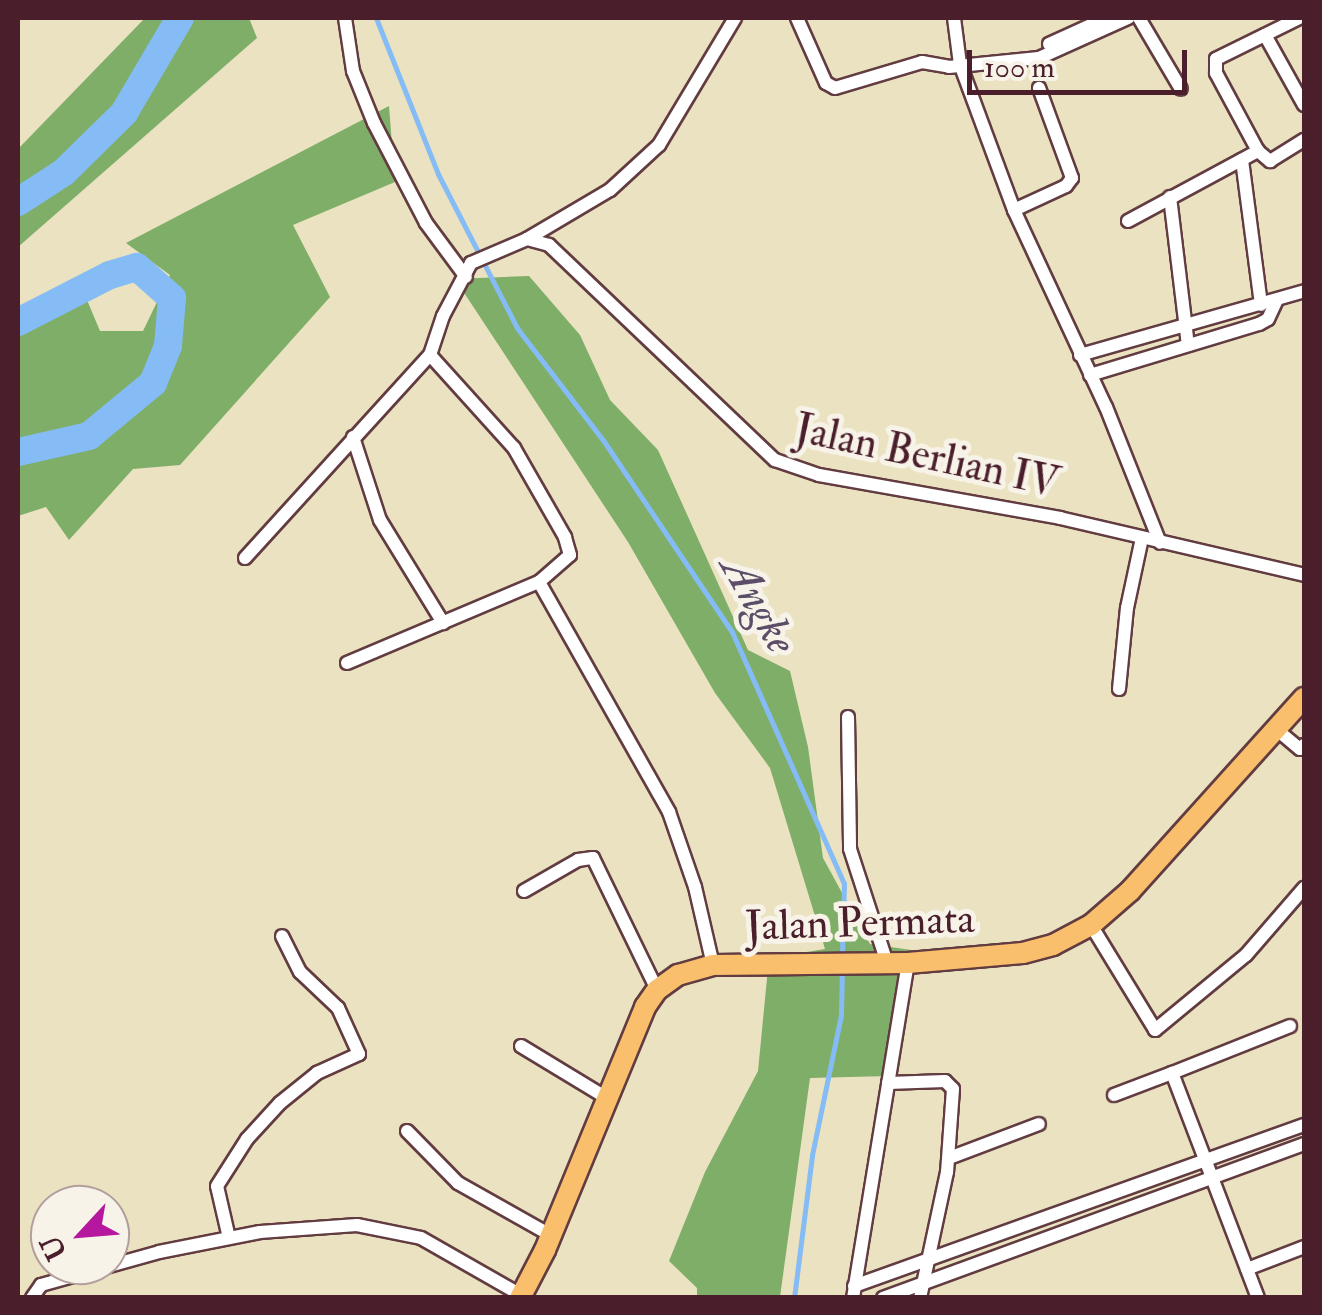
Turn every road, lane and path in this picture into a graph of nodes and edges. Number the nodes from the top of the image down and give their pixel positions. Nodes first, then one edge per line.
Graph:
1 (345, 18) edge
2 (735, 18) edge
3 (797, 18) edge
4 (954, 18) edge
5 (1106, 18) edge
6 (1128, 18) edge
7 (1139, 18) edge
8 (1300, 18) edge
9 (1265, 35) junction
10 (1042, 48) dead end
11 (960, 64) junction
12 (1039, 88) dead end
13 (1181, 89) dead end
14 (1304, 105) edge
15 (1304, 140) edge
16 (1258, 151) junction
17 (1242, 160) junction
18 (1170, 197) junction
19 (1014, 210) junction
20 (1128, 221) dead end
21 (528, 239) junction
22 (468, 270) junction
23 (1304, 290) edge
24 (1277, 300) junction
25 (1262, 305) junction
26 (1184, 324) junction
27 (1188, 345) junction
28 (430, 355) junction
29 (1080, 356) junction
30 (1090, 374) junction
31 (353, 437) junction
32 (1142, 538) junction
33 (1160, 542) junction
34 (245, 558) dead end
35 (1304, 575) edge
36 (539, 582) junction
37 (442, 623) junction
38 (347, 663) dead end
39 (1119, 689) dead end
40 (1304, 698) edge
41 (848, 717) dead end
42 (1276, 729) junction
43 (1304, 745) edge
44 (1304, 888) edge
45 (524, 891) dead end
46 (1091, 925) junction
47 (282, 936) dead end
48 (888, 963) junction
49 (713, 965) junction
50 (658, 990) junction
51 (1290, 1026) dead end
52 (521, 1046) dead end
53 (1172, 1072) junction
54 (888, 1082) junction
55 (1114, 1095) dead end
56 (607, 1098) junction
57 (1039, 1124) dead end
58 (1304, 1125) edge
59 (407, 1131) dead end
60 (1304, 1144) edge
61 (950, 1158) junction
62 (1206, 1160) junction
63 (1212, 1177) junction
64 (552, 1236) junction
65 (229, 1238) junction
66 (1304, 1246) edge
67 (929, 1261) junction
68 (1247, 1269) junction
69 (923, 1282) junction
70 (853, 1292) edge
71 (521, 1296) edge
72 (32, 1298) edge
73 (883, 1298) edge
74 (920, 1298) edge
75 (1258, 1298) edge

1 - 22 street
2 - 21 street
3 - 11 street
4 - 11 street
5 - 10 street
6 - 11 street
7 - 13 street
8 - 9 street
9 - 14 street
9 - 16 street
11 - 19 street
12 - 19 street
15 - 16 street
16 - 17 street
17 - 18 street
17 - 25 street
18 - 20 street
18 - 26 street
19 - 29 street
21 - 22 street
21 - 32 street, Jalan Berlian IV
22 - 28 street
23 - 24 street
24 - 25 street
24 - 27 street
25 - 26 street
26 - 27 street
26 - 29 street
27 - 30 street
28 - 31 street
28 - 36 street
29 - 30 street
30 - 33 street
31 - 34 street
31 - 37 street
32 - 33 street, Jalan Berlian IV
32 - 39 street
33 - 35 street, Jalan Berlian IV
36 - 37 street
36 - 49 street
37 - 38 street
40 - 42 main road, Jalan Permata
41 - 48 street
42 - 43 street
42 - 46 main road, Jalan Permata
44 - 46 street
45 - 50 street
46 - 48 main road, Jalan Permata
47 - 65 street
48 - 49 main road, Jalan Permata
48 - 54 street
49 - 50 main road, Jalan Permata
50 - 56 main road
51 - 53 street
52 - 56 street
53 - 55 street
53 - 62 street
54 - 61 street
54 - 70 street
56 - 64 main road
57 - 61 street
58 - 62 street
59 - 64 street
60 - 63 street
61 - 67 street
62 - 63 street
62 - 67 street
63 - 68 street
63 - 69 street
64 - 71 main road
65 - 71 street
65 - 72 street
66 - 68 street
67 - 69 street
67 - 70 street
68 - 75 street
69 - 73 street
69 - 74 street

